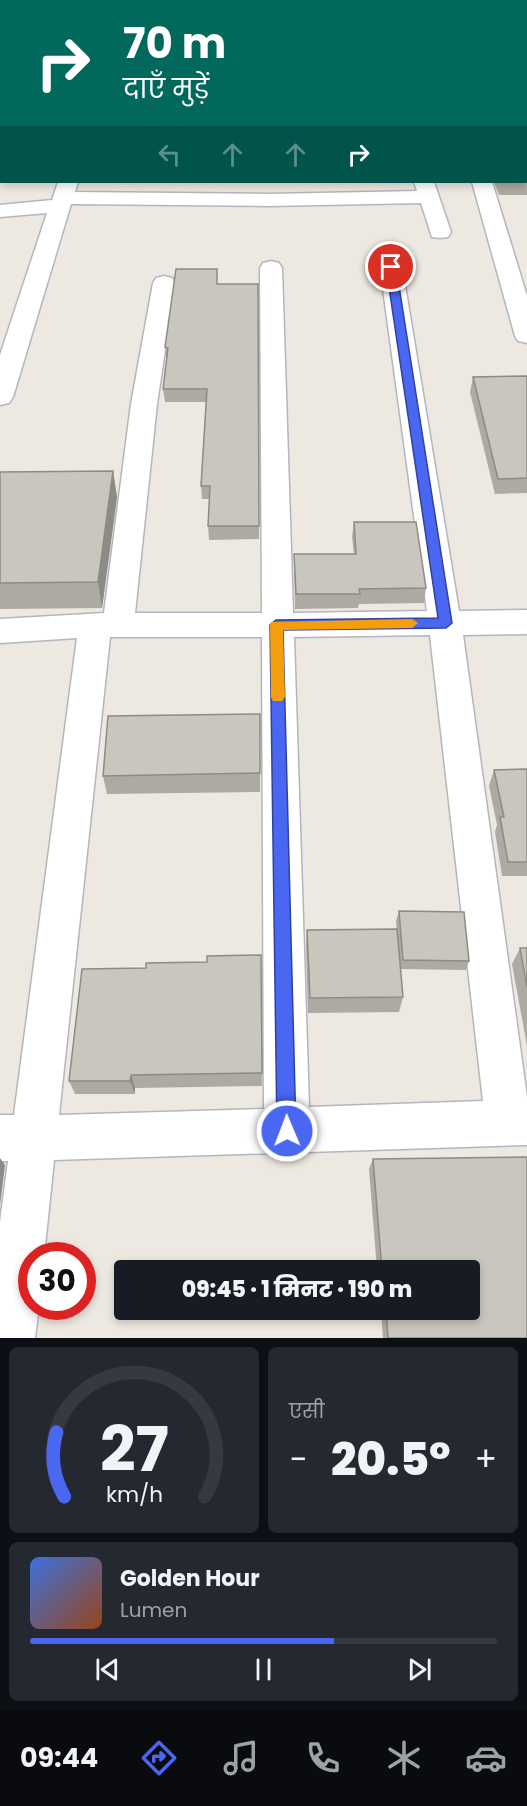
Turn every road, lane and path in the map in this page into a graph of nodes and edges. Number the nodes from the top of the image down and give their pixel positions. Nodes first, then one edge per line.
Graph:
1 (482, 183) edge
2 (427, 189) edge
3 (64, 195) edge
4 (0, 211) edge
5 (440, 232) dead end
6 (391, 267) dead end
7 (271, 268) dead end
8 (164, 283) dead end
9 (521, 294) edge
10 (527, 336) edge
11 (0, 397) edge
12 (527, 622) edge
13 (446, 623) junction
14 (106, 625) junction
15 (276, 625) junction
16 (0, 631) edge
17 (517, 1122) edge
18 (287, 1131) junction
19 (16, 1138) edge
20 (9, 1338) edge

1 - 9 street
2 - 3 street
2 - 5 street
3 - 4 street
3 - 11 street
6 - 13 street
7 - 15 street
8 - 14 street
9 - 10 street
12 - 13 street
13 - 15 street
13 - 17 street
14 - 15 street
14 - 16 street
14 - 19 street
15 - 18 street
17 - 18 street
18 - 19 street
19 - 20 street

